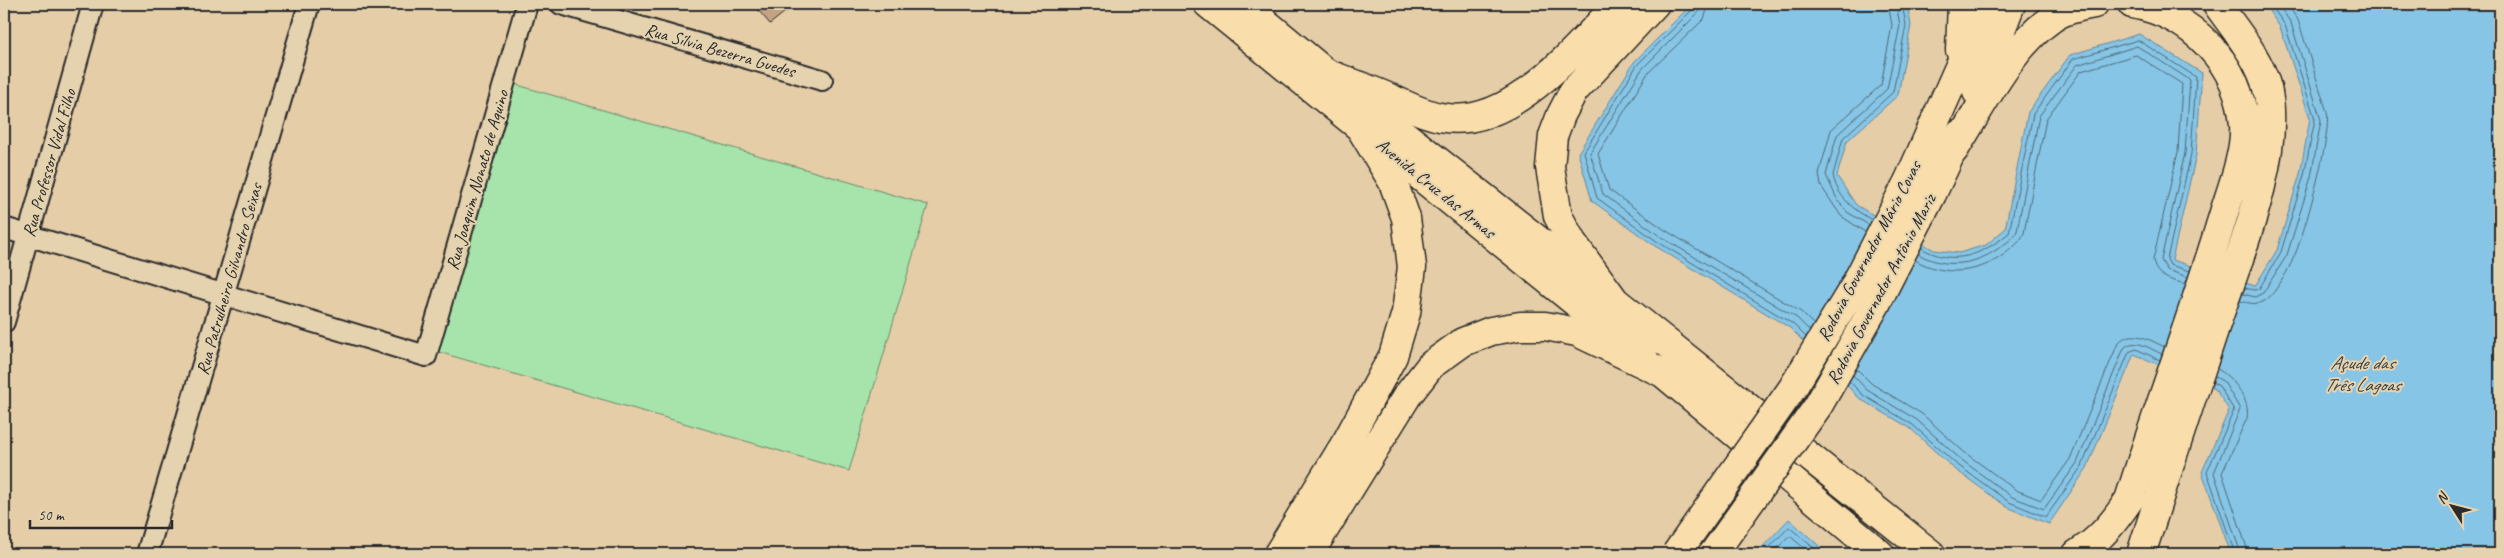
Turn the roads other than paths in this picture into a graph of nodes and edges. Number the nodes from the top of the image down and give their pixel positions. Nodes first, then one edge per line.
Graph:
1 (93, 4) edge
2 (309, 4) edge
3 (527, 4) edge
4 (561, 4) edge
5 (1208, 4) edge
6 (1243, 4) edge
7 (1618, 4) edge
8 (1655, 4) edge
9 (1962, 4) edge
10 (1987, 4) edge
11 (2011, 4) edge
12 (2094, 4) edge
13 (2132, 4) edge
14 (2217, 4) edge
15 (1958, 72) junction
16 (1326, 73) junction
17 (822, 80) dead end
18 (1358, 124) junction
19 (1954, 150) junction
20 (4, 228) edge
21 (28, 235) junction
22 (2221, 268) junction
23 (224, 296) junction
24 (1615, 301) junction
25 (4, 322) edge
26 (1663, 374) junction
27 (1924, 548) edge
28 (147, 554) edge
29 (1278, 554) edge
30 (1309, 554) edge
31 (1676, 554) edge
32 (1713, 554) edge
33 (1880, 554) edge
34 (1944, 554) edge
35 (2077, 554) edge
36 (2141, 554) edge

1 - 21 street, Rua Professor Vidal Filho
2 - 23 street, Rua Patrulheiro Gilvandro Seixas
3 - 23 street, Rua Joaquim Nonato de Aquino
4 - 17 street, Rua Sílvia Bezerra Guedes
5 - 18 main road, Avenida Cruz das Armas
6 - 16 main road, Avenida Cruz das Armas
7 - 16 main road
8 - 24 main road
9 - 15 main road
10 - 15 main road
11 - 19 main road, Rodovia Governador Antônio Mariz
12 - 19 main road
13 - 22 main road
14 - 22 main road
15 - 31 main road, Rodovia Governador Mário Covas, bridge
16 - 24 main road, Avenida Cruz das Armas
18 - 26 main road, Avenida Cruz das Armas
18 - 29 main road
19 - 32 main road, Rodovia Governador Antônio Mariz, bridge
20 - 21 street
21 - 23 street
21 - 25 street, Rua Professor Vidal Filho
22 - 35 main road
22 - 36 main road
23 - 28 street, Rua Patrulheiro Gilvandro Seixas
24 - 27 main road
26 - 30 main road
26 - 33 main road
27 - 34 main road

